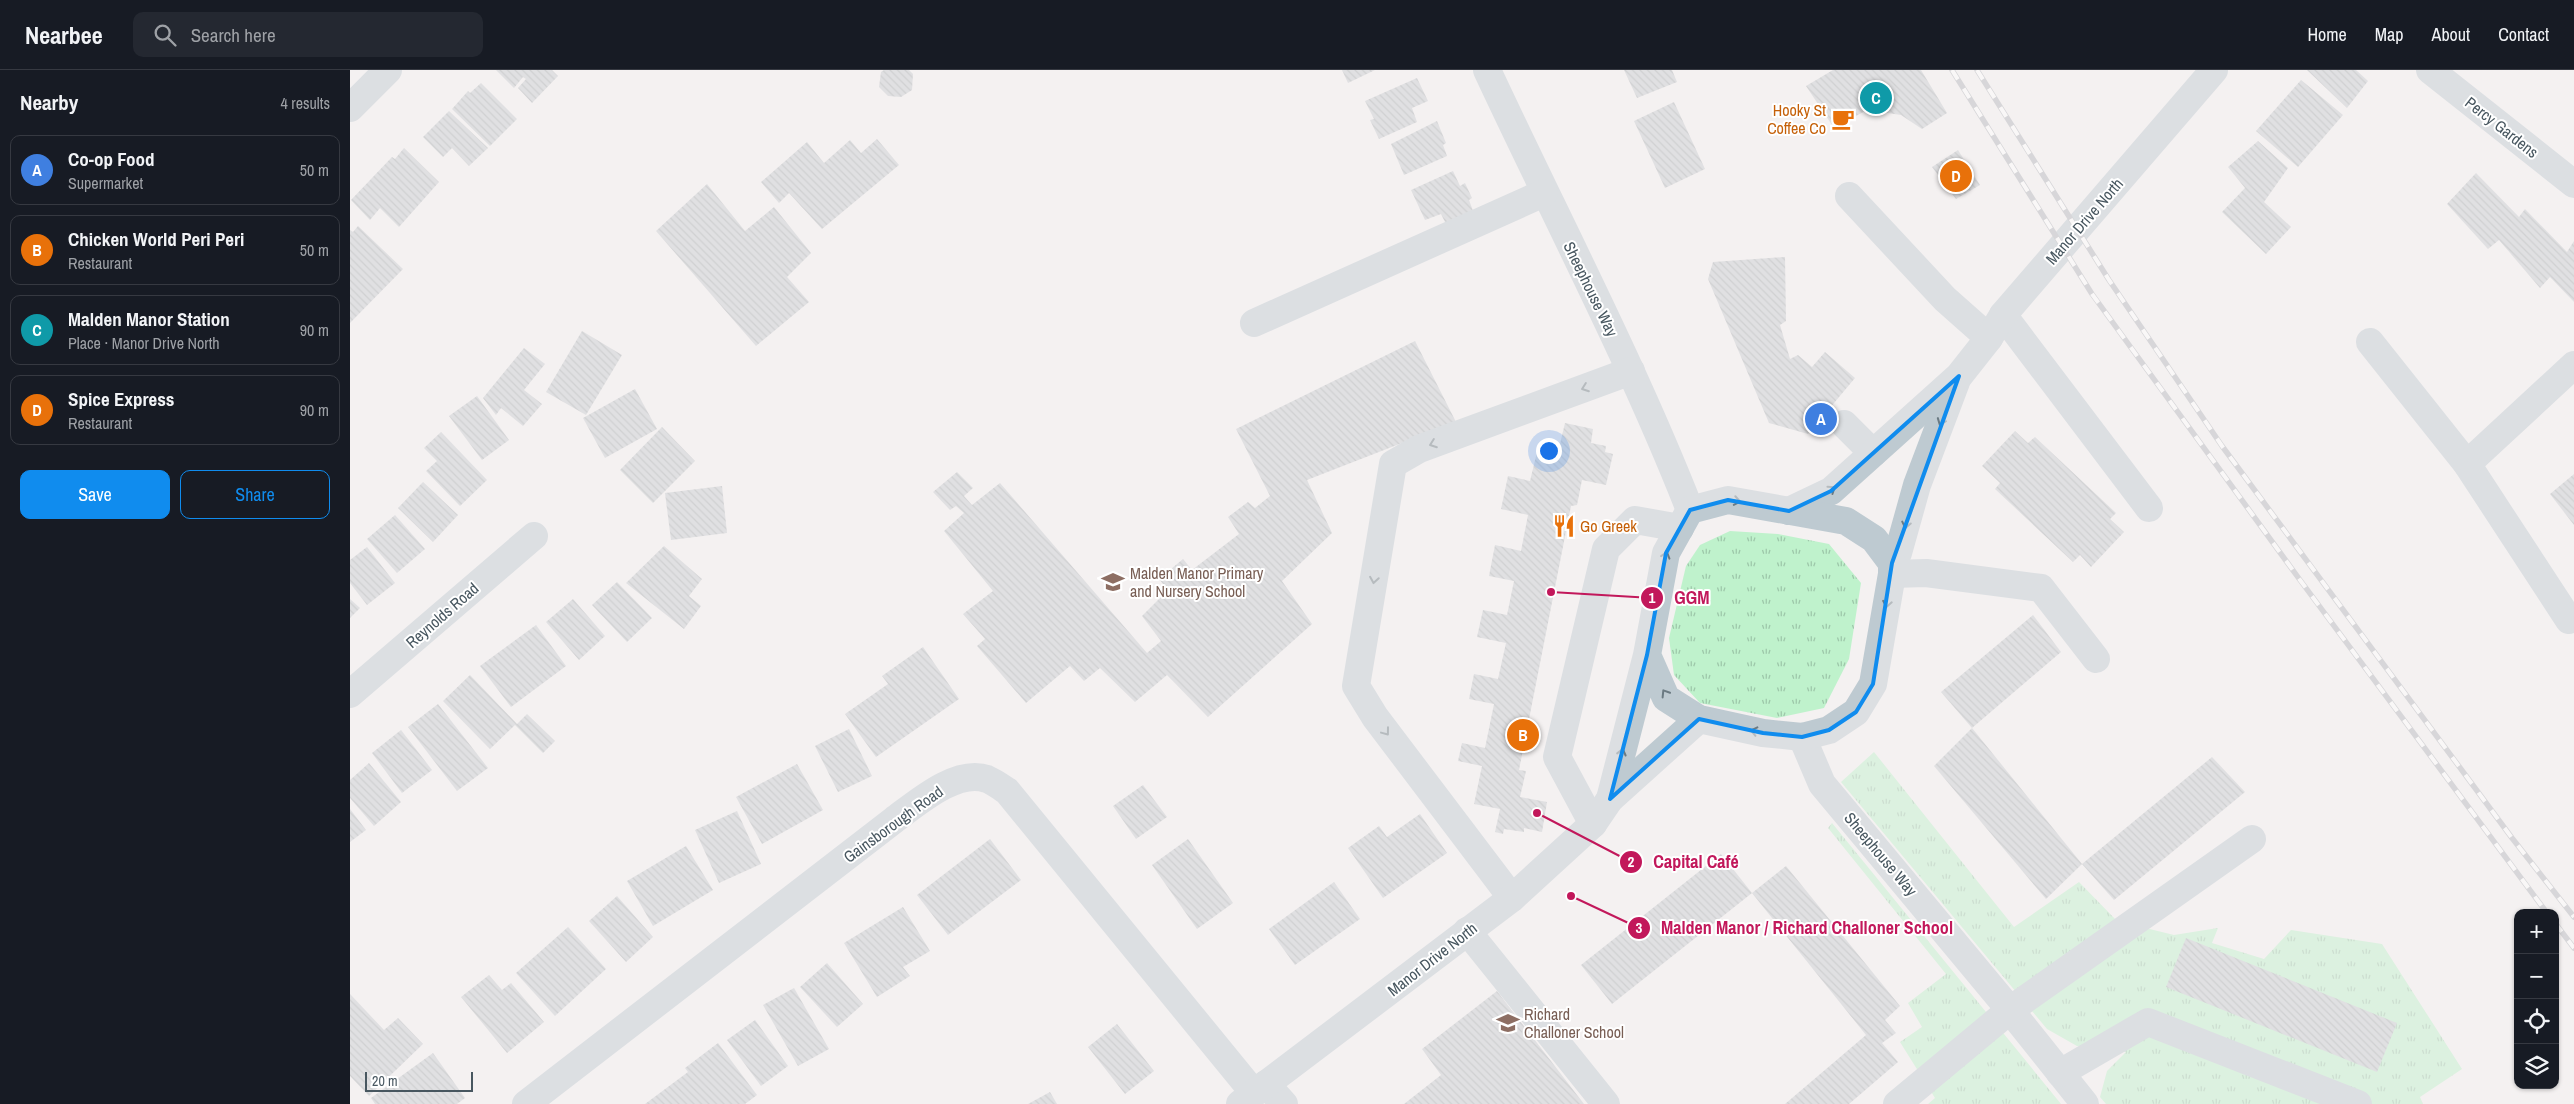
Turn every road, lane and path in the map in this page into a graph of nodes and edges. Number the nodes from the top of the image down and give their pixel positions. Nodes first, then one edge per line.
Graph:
1 (388, 70) edge
2 (1487, 70) edge
3 (2214, 70) edge
4 (2430, 70) edge
5 (350, 108) edge
6 (2574, 184) edge
7 (1544, 193) junction
8 (1849, 196) dead end
9 (2003, 315) junction
10 (1254, 323) dead end
11 (1989, 338) junction
12 (2370, 342) dead end
13 (2574, 365) edge
14 (1631, 371) junction
15 (1959, 376) junction
16 (1844, 424) dead end
17 (1873, 454) junction
18 (2467, 464) junction
19 (2149, 508) dead end
20 (1789, 511) junction
21 (1685, 519) junction
22 (534, 536) dead end
23 (1892, 568) junction
24 (2569, 620) dead end
25 (1646, 655) junction
26 (2096, 659) dead end
27 (350, 694) edge
28 (1699, 719) junction
29 (1802, 737) junction
30 (1610, 800) junction
31 (1593, 824) junction
32 (2252, 839) dead end
33 (1512, 898) junction
34 (1467, 932) junction
35 (2010, 1010) junction
36 (2060, 1073) junction
37 (1253, 1094) edge
38 (526, 1104) edge
39 (1284, 1104) edge
40 (1606, 1104) edge
41 (1897, 1104) edge
42 (2085, 1104) edge
43 (2358, 1104) edge

1 - 5 street
2 - 7 street, Sheephouse Way
3 - 9 street, Manor Drive North
4 - 6 street, Percy Gardens
7 - 10 street
7 - 14 street, Sheephouse Way
8 - 11 street
9 - 11 street, Manor Drive North
9 - 19 street
11 - 15 street, Manor Drive North
12 - 18 street
13 - 18 street
14 - 21 street, Sheephouse Way
14 -> 33 street
15 - 17 street, Manor Drive North
15 -> 23 street, Manor Drive North
16 - 17 street
20 -> 17 street, Manor Drive North
18 - 24 street
21 -> 20 street
20 - 23 street
25 -> 21 street, Manor Drive North
21 - 31 street
22 - 27 street, Reynolds Road
23 - 26 street
23 -> 29 street, Manor Drive North
28 -> 25 street, Manor Drive North
30 -> 25 street, Manor Drive North
29 -> 28 street, Manor Drive North
28 - 30 street, Manor Drive North
29 - 35 street, Sheephouse Way
30 - 31 street, Manor Drive North
31 - 33 street, Manor Drive North
32 - 35 street
33 - 34 street, Manor Drive North
34 - 37 street, Manor Drive North
34 - 40 street
35 - 36 street, Sheephouse Way
35 - 41 street
36 - 42 street, Sheephouse Way
36 - 43 street
37 - 38 street, Gainsborough Road
37 - 39 street, Gainsborough Road

